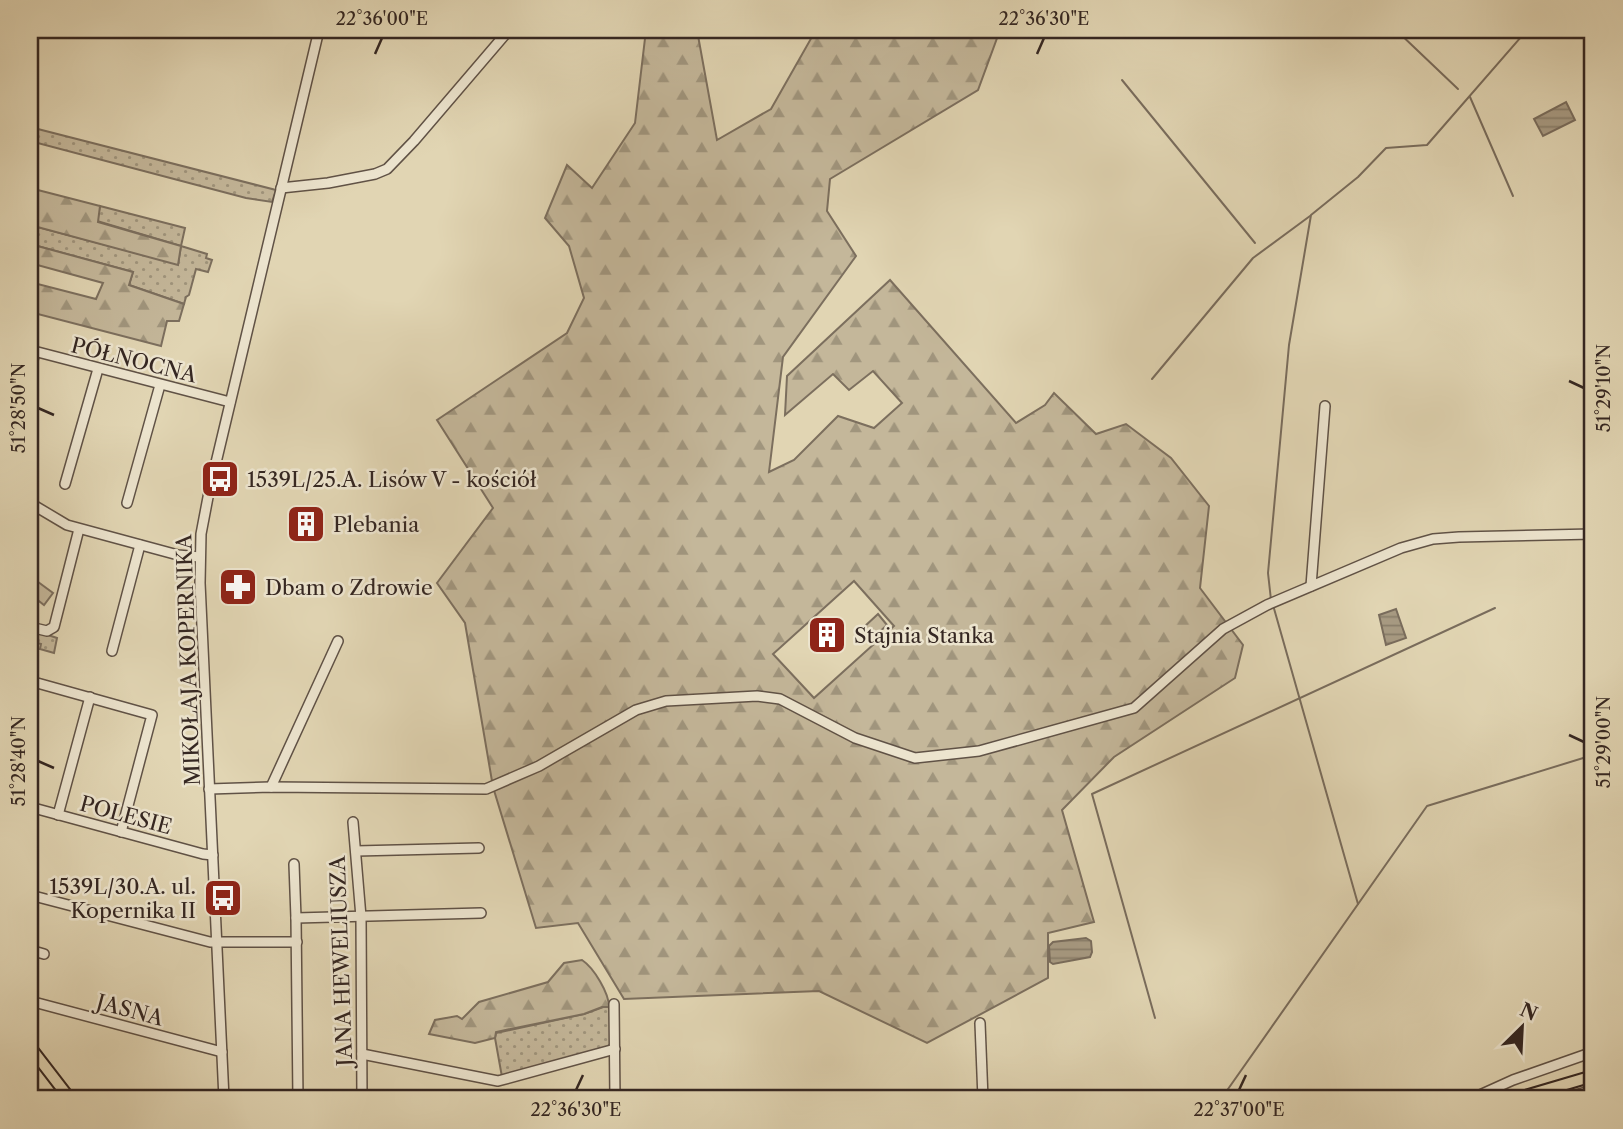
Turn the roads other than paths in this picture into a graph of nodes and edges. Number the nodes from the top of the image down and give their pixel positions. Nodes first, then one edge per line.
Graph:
1 (319, 30) edge
2 (509, 30) edge
3 (281, 187) junction
4 (33, 351) edge
5 (98, 369) junction
6 (30, 372) edge
7 (160, 385) junction
8 (230, 402) junction
9 (1325, 406) dead end
10 (65, 484) dead end
11 (30, 503) edge
12 (127, 503) dead end
13 (79, 529) junction
14 (1593, 534) edge
15 (140, 545) junction
16 (200, 557) junction
17 (1311, 586) junction
18 (30, 627) edge
19 (338, 641) dead end
20 (112, 651) dead end
21 (30, 681) edge
22 (90, 697) junction
23 (271, 787) junction
24 (209, 789) junction
25 (30, 807) edge
26 (58, 815) junction
27 (353, 822) dead end
28 (121, 832) junction
29 (479, 848) dead end
30 (356, 851) junction
31 (213, 855) junction
32 (294, 864) dead end
33 (30, 895) edge
34 (481, 913) dead end
35 (361, 917) junction
36 (296, 918) junction
37 (217, 942) junction
38 (297, 942) junction
39 (30, 950) edge
40 (44, 954) dead end
41 (30, 1001) edge
42 (614, 1004) dead end
43 (981, 1023) dead end
44 (30, 1047) edge
45 (615, 1049) junction
46 (222, 1052) junction
47 (1593, 1052) edge
48 (362, 1054) junction
49 (1593, 1076) edge
50 (1593, 1090) edge
51 (70, 1099) edge
52 (224, 1099) edge
53 (298, 1099) edge
54 (362, 1099) edge
55 (615, 1099) edge
56 (983, 1099) edge
57 (1471, 1099) edge
58 (1515, 1099) edge
59 (1562, 1099) edge

1 - 3 street, MIKOŁAJA KOPERNIKA
2 - 3 street
3 - 8 street, MIKOŁAJA KOPERNIKA
4 - 5 street, PÓŁNOCNA
4 - 6 street
5 - 7 street, PÓŁNOCNA
5 - 10 street
7 - 8 street, PÓŁNOCNA
7 - 12 street
8 - 16 street, MIKOŁAJA KOPERNIKA
9 - 17 street
11 - 13 street
13 - 15 street
13 - 18 street
14 - 17 street
15 - 16 street
15 - 20 street
16 - 24 street, MIKOŁAJA KOPERNIKA
17 - 23 street
19 - 23 street
21 - 22 street
22 - 26 street
22 - 28 street
23 - 24 street
24 - 31 street, MIKOŁAJA KOPERNIKA
25 - 26 street, POLESIE
26 - 28 street, POLESIE
27 - 30 street, JANA HEWELIUSZA
28 - 31 street, POLESIE
29 - 30 street
30 - 35 street, JANA HEWELIUSZA
31 - 37 street, MIKOŁAJA KOPERNIKA
32 - 36 street
33 - 37 street
34 - 35 street
35 - 36 street
35 - 48 street, JANA HEWELIUSZA
36 - 38 street
37 - 38 street
37 - 46 street, MIKOŁAJA KOPERNIKA
38 - 53 street
39 - 40 street
41 - 46 street, JASNA
42 - 45 street
43 - 56 street
44 - 51 main road
45 - 48 street
45 - 55 street
46 - 52 street, MIKOŁAJA KOPERNIKA
47 - 57 street
48 - 54 street, JANA HEWELIUSZA
49 - 58 main road
50 - 59 street

